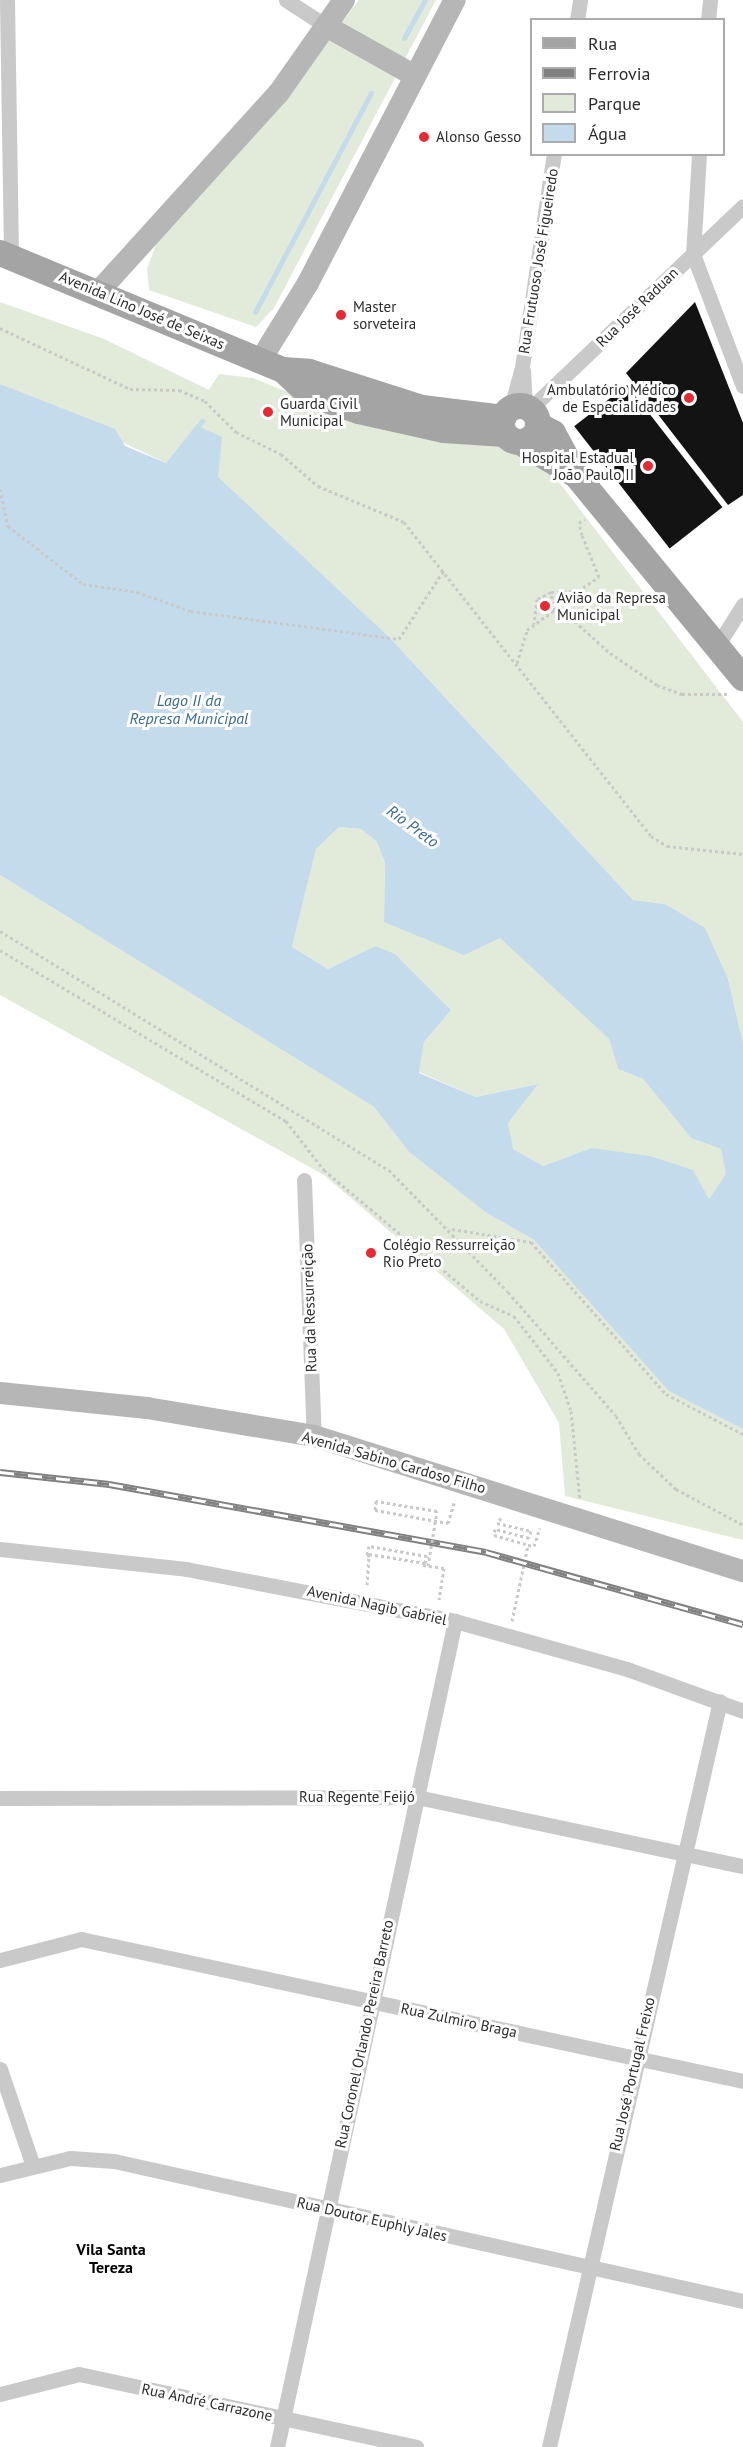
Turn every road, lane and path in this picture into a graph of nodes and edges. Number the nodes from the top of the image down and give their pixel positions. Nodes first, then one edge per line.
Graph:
1 (7, 0) edge
2 (286, 0) edge
3 (344, 0) edge
4 (455, 0) edge
5 (580, 0) edge
6 (710, 0) edge
7 (577, 18) edge
8 (708, 18) edge
9 (326, 26) junction
10 (415, 76) junction
11 (554, 156) edge
12 (699, 156) edge
13 (743, 206) edge
14 (693, 254) junction
15 (5, 255) edge
16 (100, 290) junction
17 (0, 328) edge
18 (272, 365) junction
19 (743, 386) edge
20 (519, 420) junction
21 (0, 489) edge
22 (601, 507) junction
23 (444, 570) junction
24 (551, 592) junction
25 (556, 605) junction
26 (743, 605) edge
27 (534, 624) junction
28 (717, 646) junction
29 (517, 663) junction
30 (737, 686) edge
31 (743, 854) edge
32 (0, 931) edge
33 (0, 950) edge
34 (304, 1180) dead end
35 (450, 1228) junction
36 (0, 1393) edge
37 (743, 1434) edge
38 (314, 1436) junction
39 (456, 1497) dead end
40 (580, 1504) dead end
41 (743, 1525) edge
42 (528, 1545) junction
43 (0, 1549) edge
44 (428, 1566) junction
45 (743, 1571) edge
46 (363, 1585) dead end
47 (441, 1601) dead end
48 (455, 1621) junction
49 (505, 1633) junction
50 (720, 1701) junction
51 (743, 1711) edge
52 (417, 1797) junction
53 (0, 1798) edge
54 (682, 1853) junction
55 (743, 1866) edge
56 (0, 1960) edge
57 (370, 2001) junction
58 (636, 2058) junction
59 (0, 2069) edge
60 (743, 2081) edge
61 (33, 2166) junction
62 (0, 2175) edge
63 (326, 2208) junction
64 (587, 2266) junction
65 (743, 2301) edge
66 (0, 2394) edge
67 (284, 2418) junction
68 (277, 2447) edge
69 (416, 2447) edge
70 (549, 2447) edge

1 - 15 street
2 - 9 street
3 - 9 main road
4 - 10 main road
5 - 7 street
6 - 8 street
9 - 10 main road
9 - 16 main road
10 - 18 main road
11 - 20 street, Rua Frutuoso José Figueiredo
12 - 14 street
13 - 14 street, Rua José Raduan
14 - 19 street
14 - 20 street, Rua José Raduan
15 - 16 main road, Avenida Lino José de Seixas
16 - 18 main road, Avenida Lino José de Seixas
17 - 23 path
18 - 20 main road, Avenida Lino José de Seixas
20 - 22 main road, Avenida Lino José de Seixas
21 - 23 path
22 - 24 path
22 - 28 main road, Avenida Lino José de Seixas
23 - 29 path
24 - 25 path
24 - 27 path
25 - 27 path
25 - 30 path
26 - 28 street
27 - 29 path
28 - 30 main road, Avenida Lino José de Seixas
29 - 31 path
32 - 35 path
33 - 40 path
34 - 38 street, Rua da Ressurreição
35 - 37 path
35 - 41 path
36 - 38 main road, Avenida Sabino Cardoso Filho
38 - 45 main road, Avenida Sabino Cardoso Filho
39 - 44 path, bridge
42 - 42 path
42 - 49 path
43 - 48 street, Avenida Nagib Gabriel
44 - 46 path, bridge
44 - 47 path
48 - 49 street, Avenida Nagib Gabriel
48 - 52 street, Rua Coronel Orlando Pereira Barreto
49 - 50 street, Avenida Nagib Gabriel
50 - 51 street, Avenida Nagib Gabriel
50 - 54 street, Rua José Portugal Freixo
52 - 53 street, Rua Regente Feijó
52 - 54 street, Rua Regente Feijó
52 - 57 street, Rua Coronel Orlando Pereira Barreto
54 - 55 street, Rua Regente Feijó
54 - 58 street, Rua José Portugal Freixo
56 - 57 street, Rua Zulmiro Braga
57 - 58 street, Rua Zulmiro Braga
57 - 63 street, Rua Coronel Orlando Pereira Barreto
58 - 60 street, Rua Zulmiro Braga
58 - 64 street, Rua José Portugal Freixo
59 - 61 street
61 - 62 street, Rua Doutor Euphly Jales
61 - 63 street, Rua Doutor Euphly Jales
63 - 64 street, Rua Doutor Euphly Jales
63 - 67 street, Rua Coronel Orlando Pereira Barreto
64 - 65 street, Rua Doutor Euphly Jales
64 - 70 street, Rua José Portugal Freixo
66 - 67 street, Rua André Carrazone
67 - 68 street, Rua Coronel Orlando Pereira Barreto
67 - 69 street, Rua André Carrazone

